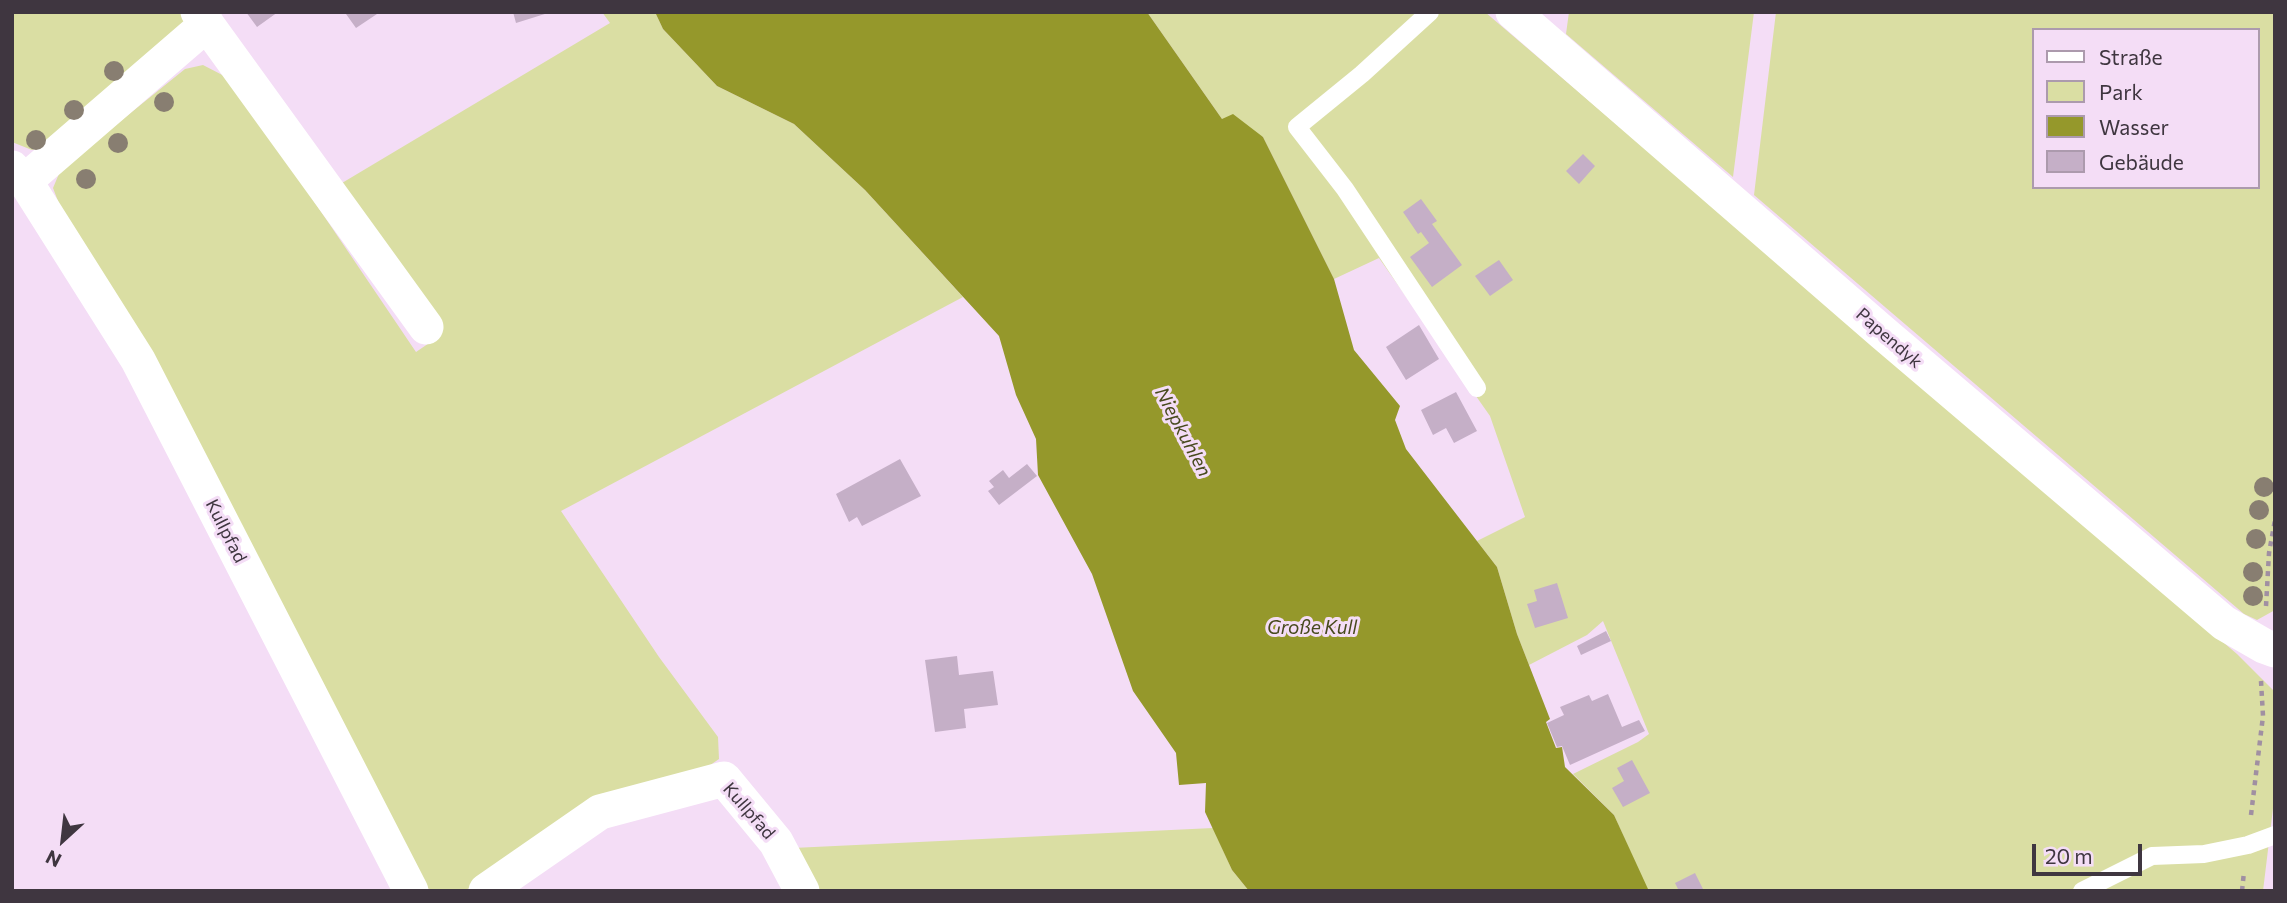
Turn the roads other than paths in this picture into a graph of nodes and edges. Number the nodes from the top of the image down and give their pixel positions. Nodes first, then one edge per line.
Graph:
1 (1430, 12) edge
2 (1513, 12) edge
3 (203, 18) edge
4 (19, 175) edge
5 (426, 327) dead end
6 (1477, 388) dead end
7 (2269, 648) edge
8 (2275, 835) edge
9 (411, 891) edge
10 (486, 891) edge
11 (802, 891) edge
12 (2082, 891) edge

1 - 6 lane
2 - 7 street, Papendyk
3 - 4 street, Kullpfad
3 - 5 street, Kullpfad
4 - 9 street, Kullpfad
8 - 12 lane
10 - 11 street, Kullpfad

